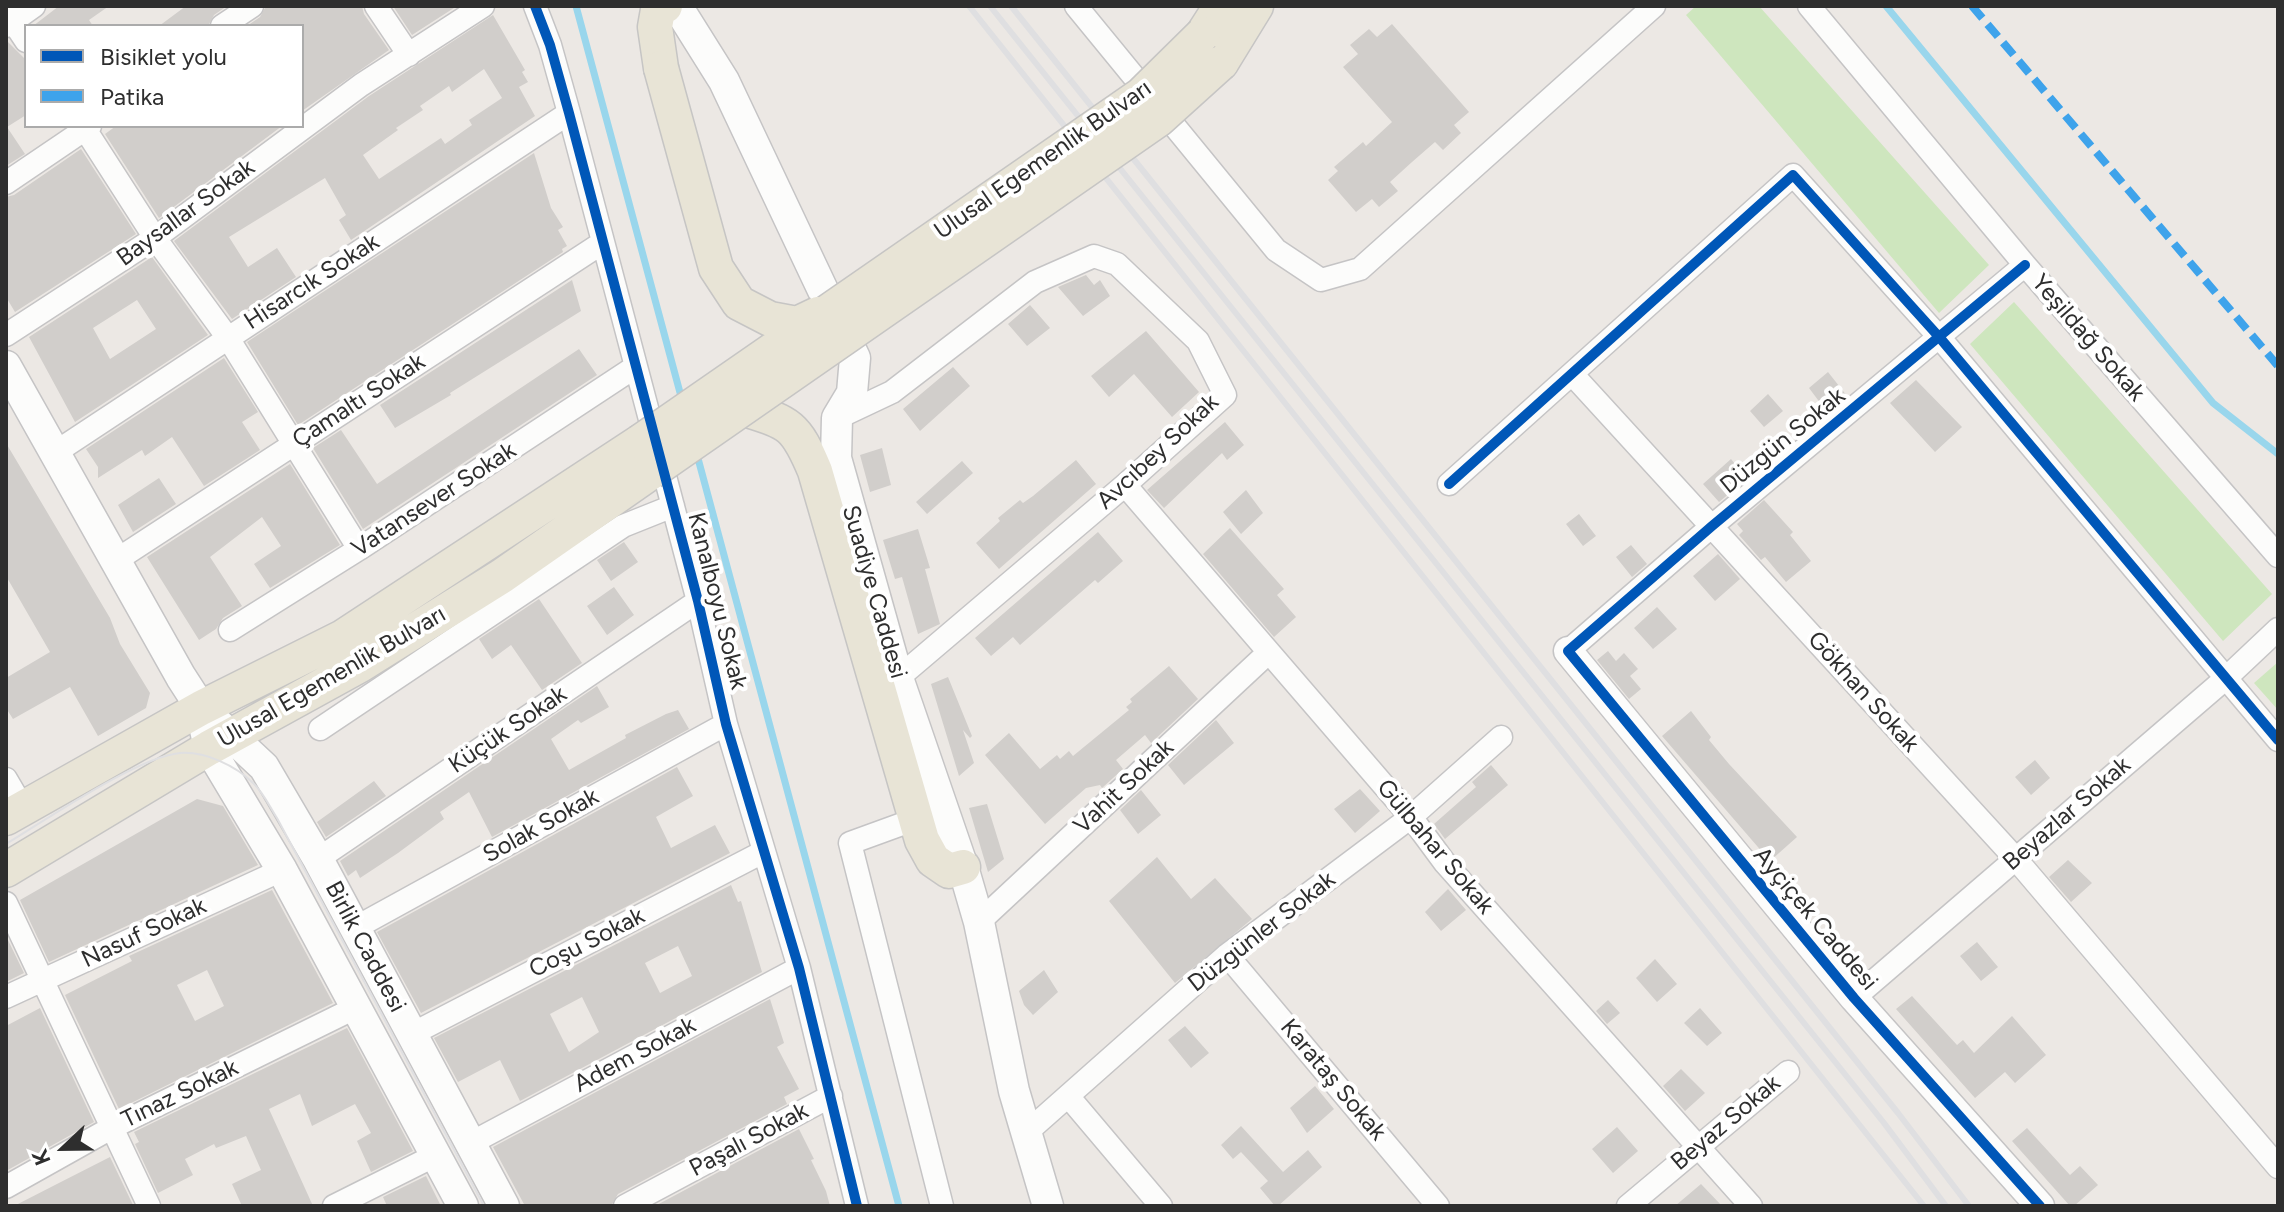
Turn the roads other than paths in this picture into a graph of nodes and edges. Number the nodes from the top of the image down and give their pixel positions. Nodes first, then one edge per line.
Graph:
1 (34, 6) edge
2 (252, 6) edge
3 (376, 6) edge
4 (483, 6) edge
5 (535, 6) edge
6 (665, 6) edge
7 (677, 6) edge
8 (1076, 6) edge
9 (1256, 6) edge
10 (1654, 6) edge
11 (1809, 6) edge
12 (8, 20) edge
13 (1212, 20) edge
14 (225, 24) edge
15 (24, 39) edge
16 (409, 55) junction
17 (569, 113) junction
18 (304, 127) edge
19 (85, 128) edge
20 (87, 128) edge
21 (303, 128) edge
22 (6, 183) edge
23 (155, 238) junction
24 (602, 243) junction
25 (2025, 265) junction
26 (836, 306) junction
27 (6, 335) edge
28 (228, 338) junction
29 (1940, 338) junction
30 (635, 367) junction
31 (1572, 374) junction
32 (10, 384) edge
33 (741, 408) junction
34 (837, 418) junction
35 (292, 444) junction
36 (56, 452) junction
37 (646, 457) junction
38 (1449, 484) dead end
39 (1125, 485) junction
40 (673, 506) junction
41 (1712, 526) junction
42 (359, 549) junction
43 (2278, 556) edge
44 (115, 561) junction
45 (698, 601) junction
46 (2278, 629) edge
47 (230, 630) dead end
48 (1568, 651) joint
49 (1269, 652) junction
50 (898, 678) junction
51 (2225, 679) junction
52 (300, 698) junction
53 (201, 708) junction
54 (726, 724) junction
55 (320, 729) dead end
56 (1501, 737) dead end
57 (2278, 740) edge
58 (220, 742) junction
59 (264, 767) junction
60 (12, 802) edge
61 (1411, 817) junction
62 (916, 819) junction
63 (763, 852) junction
64 (2015, 858) junction
65 (318, 859) junction
66 (963, 867) junction
67 (6, 870) edge
68 (282, 870) junction
69 (6, 903) edge
70 (979, 922) junction
71 (355, 928) junction
72 (1227, 955) junction
73 (799, 968) junction
74 (41, 981) junction
75 (6, 997) edge
76 (1854, 998) junction
77 (357, 1007) junction
78 (412, 1034) junction
79 (1788, 1072) dead end
80 (831, 1096) junction
81 (1068, 1096) junction
82 (113, 1127) junction
83 (1026, 1133) junction
84 (471, 1143) junction
85 (1698, 1147) junction
86 (436, 1155) junction
87 (2278, 1167) edge
88 (6, 1187) edge
89 (149, 1206) edge
90 (334, 1206) edge
91 (463, 1206) edge
92 (504, 1206) edge
93 (625, 1206) edge
94 (857, 1206) edge
95 (942, 1206) edge
96 (1048, 1206) edge
97 (1161, 1206) edge
98 (1438, 1206) edge
99 (1628, 1206) edge
100 (1751, 1206) edge
101 (2040, 1206) edge

1 - 12 street
2 - 14 street
3 - 16 street
4 - 16 street, Baysallar Sokak
5 - 17 street, Kanalboyu Sokak
6 - 26 main road, bridge
7 - 34 main road, Suadiye Caddesi
8 - 10 street
9 - 33 main road, bridge
11 - 25 street, Yeşildağ Sokak
12 - 15 street
13 - 26 main road, Ulusal Egemenlik Bulvarı, bridge
16 - 18 street, Baysallar Sokak
17 - 24 street, Kanalboyu Sokak
17 - 28 street, Hisarcık Sokak
19 - 22 street
20 - 23 street
21 - 23 street, Baysallar Sokak
23 - 27 street, Baysallar Sokak
23 - 28 street
24 - 30 street, Kanalboyu Sokak
24 - 35 street, Çamaltı Sokak
25 - 29 street, Düzgün Sokak
25 - 43 street, Yeşildağ Sokak
26 - 37 main road, bridge
28 - 35 street
28 - 36 street, Hisarcık Sokak
29 - 31 street
29 - 41 street, Düzgün Sokak
29 - 51 street
30 - 40 street, Kanalboyu Sokak
30 - 42 street, Vatansever Sokak
31 - 38 street
31 - 41 street, Gökhan Sokak
32 - 36 main road, Birlik Caddesi
33 - 37 main road, bridge
33 - 62 main road
34 - 39 street, Avcıbey Sokak
34 - 50 main road, Suadiye Caddesi
35 - 42 street
35 - 44 street, Çamaltı Sokak
36 - 44 main road, Birlik Caddesi
37 - 52 main road, Ulusal Egemenlik Bulvarı
37 - 53 main road, Ulusal Egemenlik Bulvarı
39 - 49 street, Gülbahar Sokak
39 - 50 street, Avcıbey Sokak
40 - 45 street, Kanalboyu Sokak
40 - 55 street
41 - 48 street, Düzgün Sokak
41 - 64 street, Gökhan Sokak
42 - 47 street, Vatansever Sokak
44 - 53 main road, Birlik Caddesi
45 - 54 street, Kanalboyu Sokak
45 - 65 street, Küçük Sokak
46 - 51 street, Beyazlar Sokak
48 - 76 street, Ayçiçek Caddesi
49 - 61 street, Gülbahar Sokak
49 - 70 street, Vahit Sokak
50 - 66 main road, Suadiye Caddesi
51 - 57 street
51 - 64 street, Beyazlar Sokak
52 - 58 main road, Ulusal Egemenlik Bulvarı
52 - 59 main road
53 - 58 main road, Birlik Caddesi
53 - 60 main road, Ulusal Egemenlik Bulvarı
54 - 63 street, Kanalboyu Sokak
54 - 71 street, Solak Sokak
56 - 61 street, Düzgünler Sokak
58 - 59 main road, Birlik Caddesi
58 - 67 main road, Ulusal Egemenlik Bulvarı
58 - 68 main road, Birlik Caddesi
59 - 65 main road, Birlik Caddesi
61 - 72 street, Düzgünler Sokak
61 - 85 street, Gülbahar Sokak
62 - 66 main road
62 - 95 street
63 - 73 street, Kanalboyu Sokak
63 - 78 street, Coşu Sokak
64 - 76 street, Beyazlar Sokak
64 - 87 street, Gökhan Sokak
65 - 71 main road, Birlik Caddesi
66 - 70 main road, Suadiye Caddesi
68 - 74 street, Nasuf Sokak
68 - 77 main road, Birlik Caddesi
69 - 74 street
70 - 83 main road, Suadiye Caddesi
71 - 78 main road, Birlik Caddesi
72 - 81 street, Düzgünler Sokak
72 - 98 street, Karataş Sokak
73 - 80 street, Kanalboyu Sokak
73 - 84 street, Adem Sokak
74 - 75 street, Nasuf Sokak
74 - 82 street
76 - 101 street, Ayçiçek Caddesi
77 - 82 street, Tınaz Sokak
77 - 86 main road, Birlik Caddesi
78 - 84 main road, Birlik Caddesi
79 - 85 street, Beyaz Sokak
80 - 93 street, Paşalı Sokak
80 - 94 street, Kanalboyu Sokak
81 - 83 street, Düzgünler Sokak
81 - 97 street
82 - 88 street, Tınaz Sokak
82 - 89 street
83 - 96 main road, Suadiye Caddesi
84 - 92 main road, Birlik Caddesi
85 - 99 street, Beyaz Sokak
85 - 100 street, Gülbahar Sokak
86 - 90 street
86 - 91 main road, Birlik Caddesi

